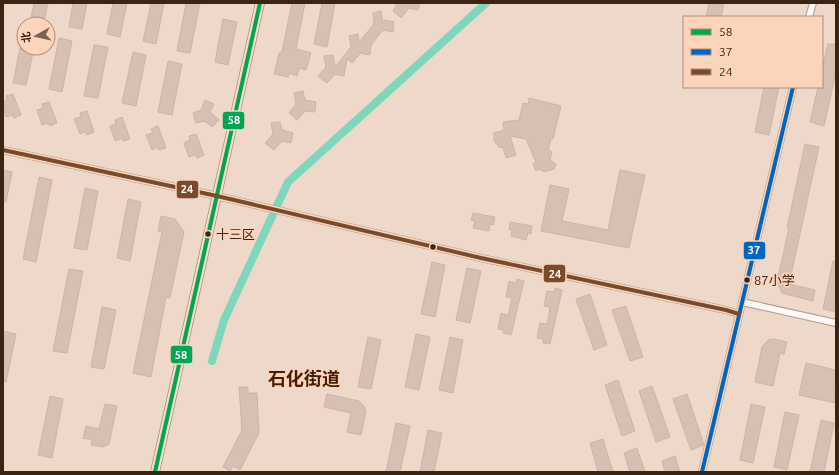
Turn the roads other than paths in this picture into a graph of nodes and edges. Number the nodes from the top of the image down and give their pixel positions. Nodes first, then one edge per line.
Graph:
1 (260, 3) edge
2 (813, 3) edge
3 (809, 16) edge
4 (793, 88) edge
5 (3, 150) edge
6 (217, 196) junction
7 (742, 302) junction
8 (739, 314) junction
9 (836, 323) edge
10 (156, 472) edge
11 (702, 472) edge

1 - 6 street
2 - 3 street
4 - 7 street
5 - 6 street
6 - 8 street
6 - 10 street
7 - 8 street
7 - 9 street
8 - 11 street

